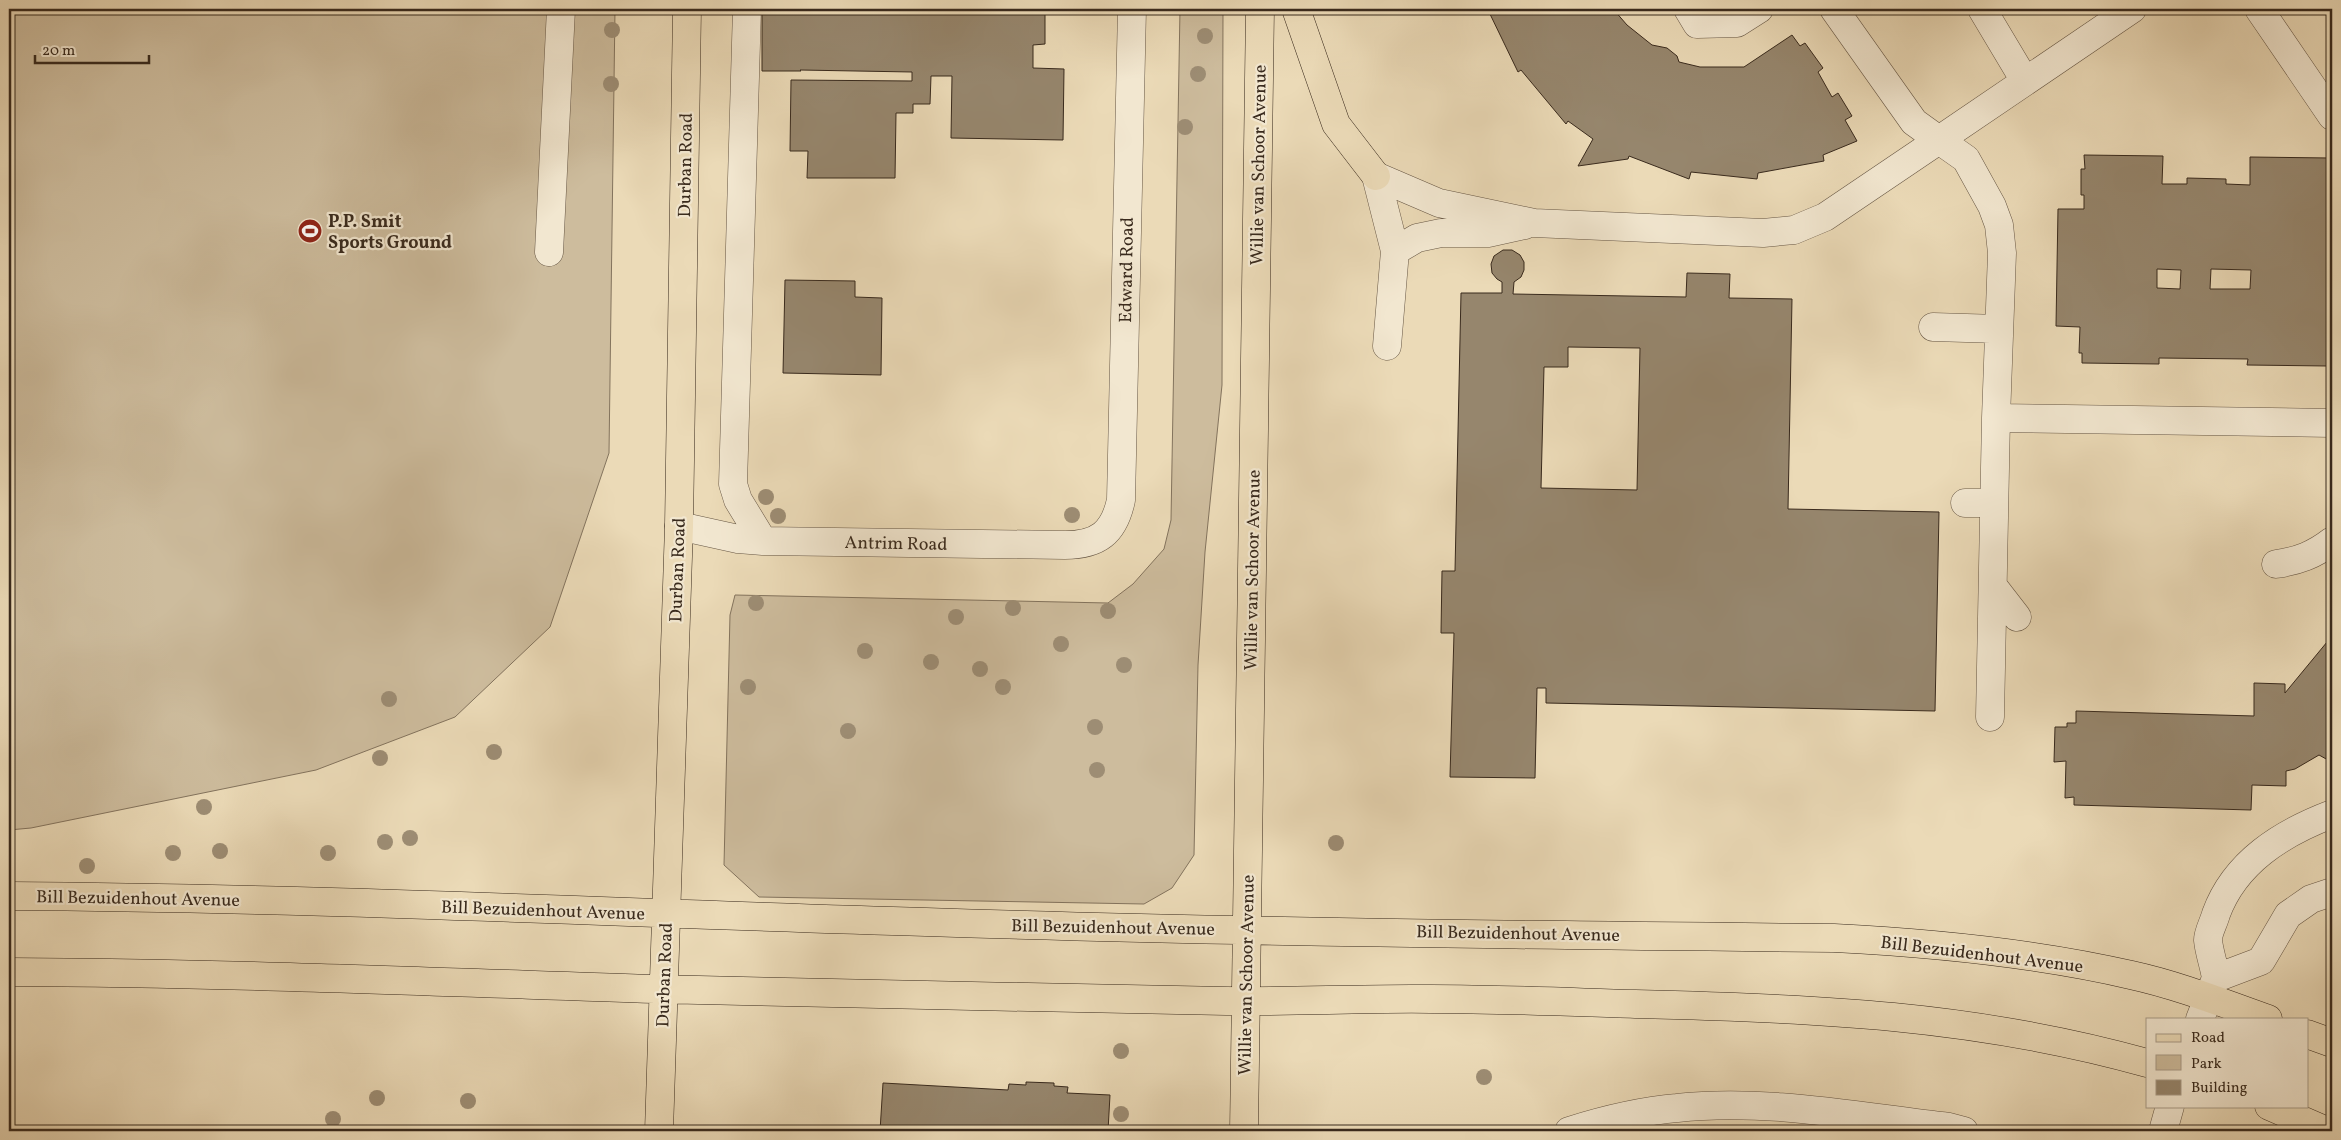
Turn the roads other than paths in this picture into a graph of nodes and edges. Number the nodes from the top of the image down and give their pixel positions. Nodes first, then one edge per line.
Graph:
1 (561, 9) edge
2 (687, 9) edge
3 (747, 9) edge
4 (1132, 9) edge
5 (1260, 9) edge
6 (1296, 9) edge
7 (1688, 9) edge
8 (1759, 9) edge
9 (1834, 9) edge
10 (1982, 9) edge
11 (2132, 9) edge
12 (2259, 9) edge
13 (2100, 18) edge
14 (2025, 81) junction
15 (2332, 116) edge
16 (1939, 140) junction
17 (1376, 176) junction
18 (1534, 223) junction
19 (1395, 251) junction
20 (549, 252) dead end
21 (1933, 327) dead end
22 (2000, 328) junction
23 (1387, 346) dead end
24 (1996, 418) junction
25 (2332, 423) edge
26 (1965, 503) dead end
27 (1994, 503) junction
28 (679, 526) junction
29 (1109, 529) joint
30 (763, 541) junction
31 (2332, 542) edge
32 (2276, 564) dead end
33 (1993, 586) junction
34 (2016, 617) dead end
35 (1990, 717) dead end
36 (2332, 814) edge
37 (2332, 892) edge
38 (9, 896) edge
39 (667, 914) junction
40 (1247, 930) junction
41 (9, 972) edge
42 (664, 989) junction
43 (2208, 998) edge
44 (1245, 1001) junction
45 (2265, 1018) edge
46 (2308, 1034) edge
47 (2332, 1044) edge
48 (2146, 1063) edge
49 (2169, 1108) edge
50 (2274, 1108) edge
51 (659, 1131) edge
52 (1244, 1131) edge
53 (1569, 1131) edge
54 (1964, 1131) edge
55 (2163, 1131) edge
56 (2327, 1131) edge

1 - 20 street
2 - 28 main road, Durban Road
3 - 30 street
4 - 29 street, Edward Road
5 - 40 main road, Willie van Schoor Avenue
6 - 17 main road
7 - 8 street
9 - 16 street
10 - 14 street
11 - 13 street
12 - 15 street
13 - 14 street
14 - 16 street
16 - 18 street
16 - 22 street
17 - 18 street
17 - 19 street
18 - 19 street
19 - 23 street
21 - 22 street
22 - 24 street
24 - 25 street
24 - 27 street
26 - 27 street
27 - 33 street
28 - 30 street, Antrim Road
28 - 39 main road, Durban Road
29 - 30 street, Antrim Road
31 - 32 street
33 - 34 street
33 - 35 street
36 - 43 street
37 - 43 street
38 - 39 main road, Bill Bezuidenhout Avenue
39 - 40 main road, Bill Bezuidenhout Avenue
39 - 42 main road, Durban Road
40 - 43 main road, Bill Bezuidenhout Avenue
40 - 44 main road, Willie van Schoor Avenue
41 - 42 main road
42 - 44 main road
42 - 51 main road, Durban Road
43 - 45 main road, Bill Bezuidenhout Avenue
44 - 48 main road
44 - 52 main road, Willie van Schoor Avenue
46 - 47 main road
49 - 55 street
50 - 56 main road
53 - 54 street

